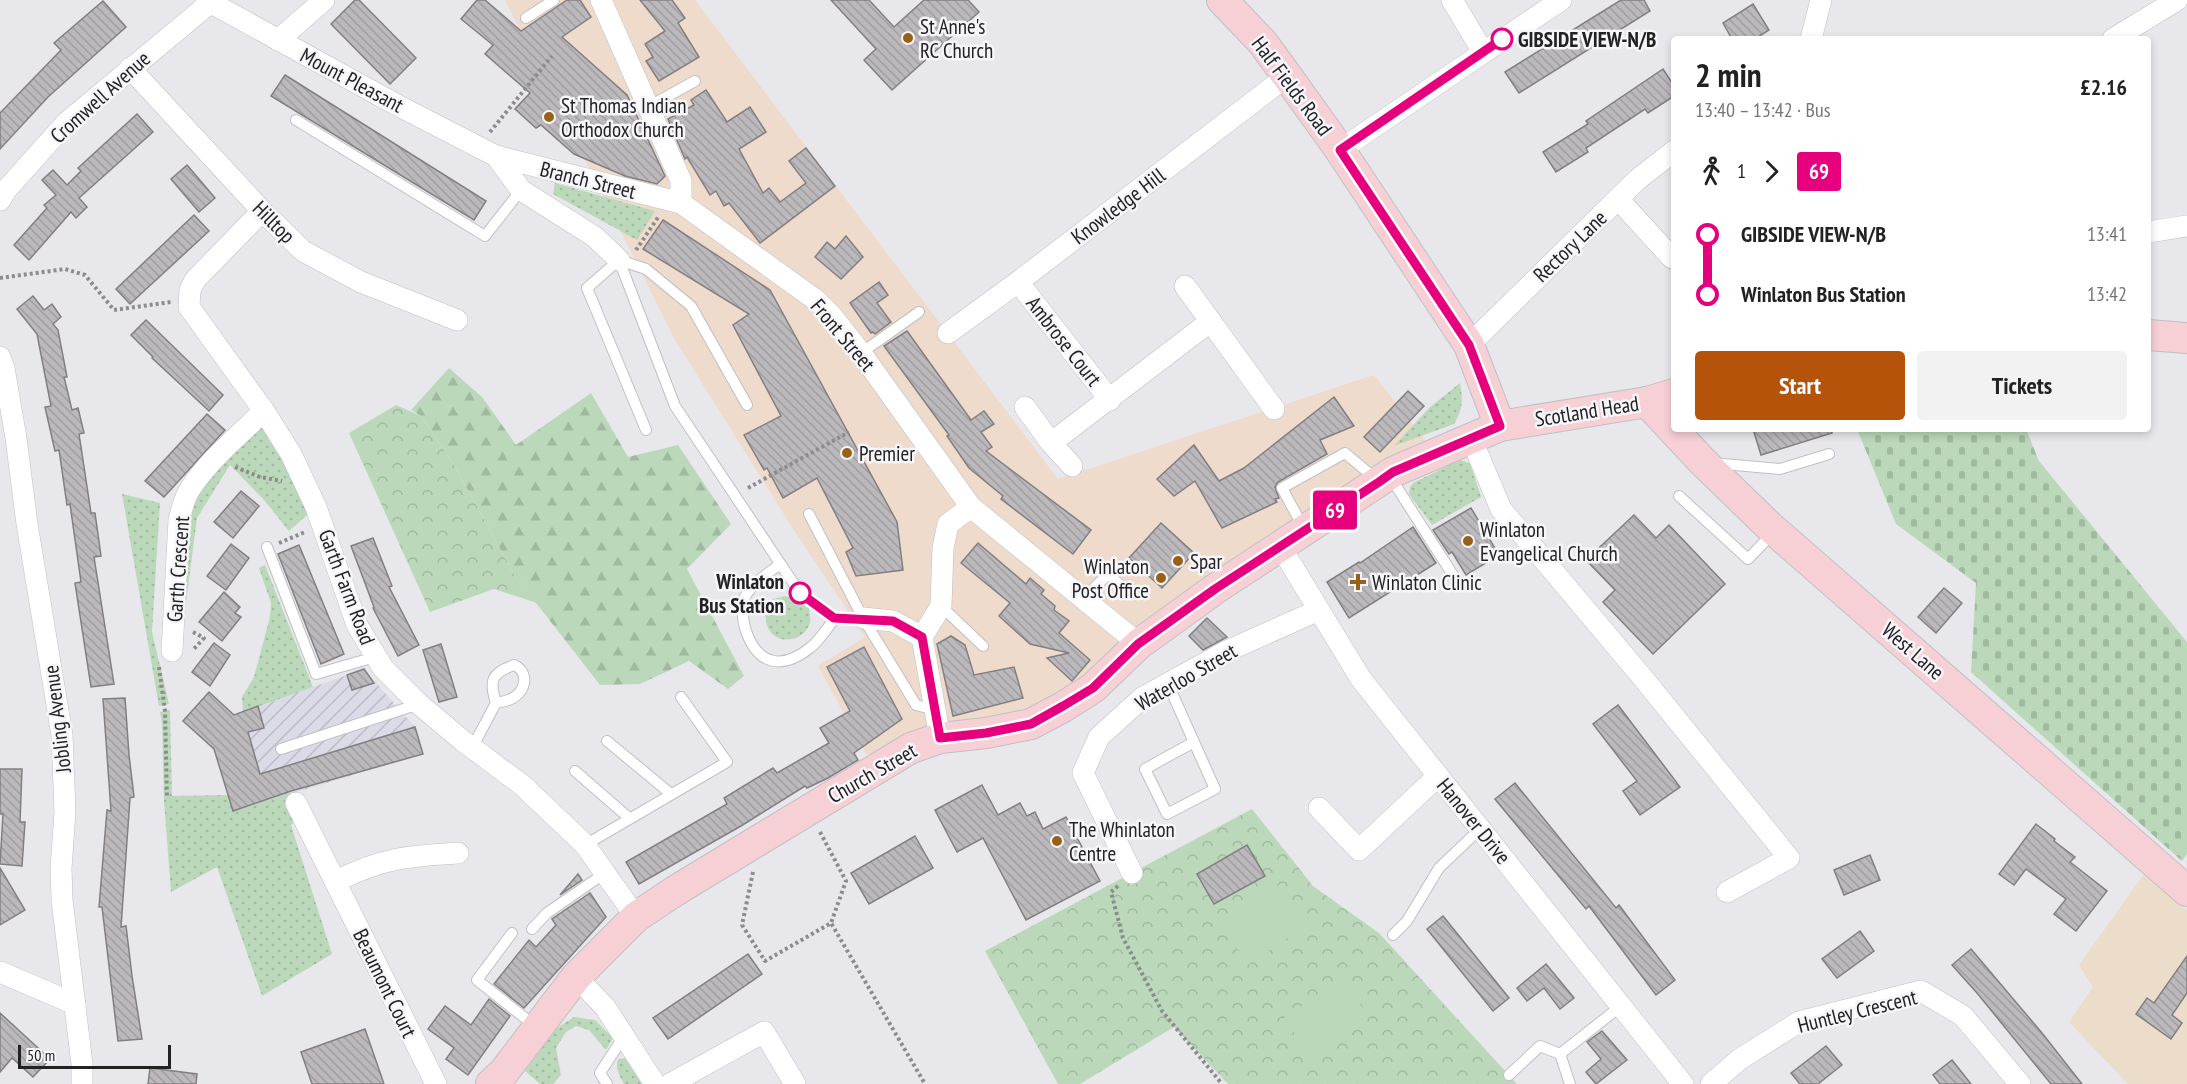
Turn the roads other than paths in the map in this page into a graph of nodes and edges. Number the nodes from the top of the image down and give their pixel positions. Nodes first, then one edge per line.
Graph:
1 (324, 0) edge
2 (554, 0) edge
3 (601, 0) edge
4 (1222, 0) edge
5 (1452, 0) edge
6 (1561, 0) edge
7 (1821, 0) edge
8 (2177, 0) edge
9 (208, 2) edge
10 (526, 18) dead end
11 (1812, 36) edge
12 (2118, 36) edge
13 (278, 40) junction
14 (1483, 52) junction
15 (130, 68) junction
16 (1287, 76) junction
17 (695, 81) dead end
18 (648, 107) junction
19 (297, 120) dead end
20 (1340, 150) junction
21 (487, 152) junction
22 (1671, 154) edge
23 (521, 190) junction
24 (1618, 199) junction
25 (0, 200) edge
26 (675, 202) junction
27 (262, 212) junction
28 (2187, 226) edge
29 (2151, 232) edge
30 (1671, 257) edge
31 (623, 262) junction
32 (1018, 282) junction
33 (1185, 286) dead end
34 (919, 312) dead end
35 (457, 320) dead end
36 (1210, 321) junction
37 (948, 333) dead end
38 (2151, 335) edge
39 (2187, 338) edge
40 (1469, 345) junction
41 (861, 353) junction
42 (0, 357) edge
43 (1660, 398) edge
44 (1110, 399) junction
45 (747, 405) dead end
46 (1025, 407) dead end
47 (1274, 409) dead end
48 (264, 411) junction
49 (1671, 414) edge
50 (1500, 426) junction
51 (646, 430) dead end
52 (1683, 432) edge
53 (1471, 438) junction
54 (1051, 443) junction
55 (1829, 454) dead end
56 (1703, 462) junction
57 (1072, 466) dead end
58 (1384, 478) junction
59 (1679, 496) dead end
60 (971, 507) junction
61 (809, 514) dead end
62 (1775, 530) junction
63 (1292, 538) junction
64 (267, 548) road end
65 (780, 564) junction
66 (1453, 575) dead end
67 (1129, 593) dead end
68 (1084, 598) junction
69 (941, 606) junction
70 (1319, 610) junction
71 (834, 618) junction
72 (863, 618) junction
73 (922, 637) junction
74 (1138, 644) junction
75 (983, 646) dead end
76 (172, 651) road end
77 (375, 657) junction
78 (1168, 684) junction
79 (681, 698) dead end
80 (496, 703) dead end
81 (419, 704) junction
82 (937, 724) junction
83 (607, 741) dead end
84 (1194, 742) junction
85 (471, 748) junction
86 (281, 749) dead end
87 (574, 771) dead end
88 (1438, 776) junction
89 (671, 794) junction
90 (296, 803) dead end
91 (1319, 808) dead end
92 (629, 818) junction
93 (1480, 829) junction
94 (585, 845) junction
95 (458, 853) dead end
96 (605, 873) junction
97 (1132, 873) road end
98 (336, 881) junction
99 (2187, 891) edge
100 (1727, 892) dead end
101 (630, 924) junction
102 (532, 930) dead end
103 (512, 933) dead end
104 (1394, 935) dead end
105 (0, 972) edge
106 (576, 978) junction
107 (75, 1004) junction
108 (1621, 1006) junction
109 (538, 1028) junction
110 (624, 1036) junction
111 (1560, 1054) junction
112 (1509, 1075) dead end
113 (82, 1084) edge
114 (436, 1084) edge
115 (491, 1084) edge
116 (607, 1084) edge
117 (655, 1084) edge
118 (670, 1084) edge
119 (795, 1084) edge
120 (1570, 1084) edge
121 (1683, 1084) edge
122 (1711, 1084) edge
123 (2020, 1084) edge

1 - 13 street
2 - 10 lane
3 - 18 street
4 - 16 street, Half Fields Road
5 - 14 street
6 - 14 street
7 - 11 street
8 - 12 street
9 - 13 street, Mount Pleasant
9 - 15 street, Cromwell Avenue
13 - 21 street, Mount Pleasant
14 - 20 street
15 - 25 street, Cromwell Avenue
15 - 27 street, Hilltop
16 - 20 street, Half Fields Road
16 - 32 street, Knowledge Hill
17 - 18 lane
18 - 26 street
19 - 23 lane
20 - 40 street, Half Fields Road
21 - 23 street
21 - 26 street, Branch Street
22 - 24 street, Rectory Lane
23 - 31 street
24 - 30 street
24 - 40 street, Rectory Lane
26 - 41 street, Front Street
27 - 35 street, Hilltop
27 - 48 street, Garth Farm Road
28 - 29 street
31 - 45 lane
31 - 51 lane
31 - 65 lane
32 - 37 street, Knowledge Hill
32 - 44 street, Ambrose Court
33 - 36 street
34 - 41 lane
36 - 44 street, Ambrose Court
36 - 47 street
38 - 39 street
40 - 50 street, Half Fields Road
41 - 60 street, Front Street
42 - 107 street, Jobling Avenue
43 - 49 street, West Lane
43 - 50 street, Scotland Head
44 - 54 street, Ambrose Court
46 - 54 street
48 - 76 street, Garth Crescent
48 - 77 street, Garth Farm Road
50 - 53 street, Church Street
52 - 56 street, West Lane
53 - 58 street, Church Street
53 - 100 street
54 - 57 street
55 - 56 lane
56 - 62 street, West Lane
58 - 63 street, Church Street
58 - 63 lane
58 - 66 lane
59 - 62 lane
60 - 68 street, Front Street
60 - 69 street
61 - 72 lane
62 - 99 street, West Lane
63 - 70 street, Hanover Drive
63 - 74 street, Church Street
64 - 77 lane
65 - 71 lane
65 - 71 lane
67 - 68 lane
68 - 74 street, Front Street
69 - 73 street
69 - 75 lane
70 - 78 street, Waterloo Street
70 - 88 street, Hanover Drive
71 - 72 lane
72 - 73 street
72 - 82 lane
73 - 82 street
74 - 82 street, Church Street
77 - 81 street, Garth Farm Road
78 - 84 lane
78 - 97 street, Waterloo Street
79 - 89 lane
80 - 85 lane
81 - 85 street, Garth Farm Road
81 - 86 lane
82 - 101 street, Church Street
83 - 89 lane
84 - 84 lane
85 - 94 street, Garth Farm Road
87 - 92 lane
88 - 91 street
88 - 93 street, Hanover Drive
89 - 92 lane
90 - 98 street, Beaumont Court
92 - 94 lane
93 - 104 lane
93 - 108 street, Hanover Drive
94 - 96 street, Garth Farm Road
95 - 98 street
96 - 101 street, Garth Farm Road
96 - 102 lane
98 - 114 street, Beaumont Court
101 - 106 street, Church Street
103 - 109 lane
105 - 107 street
106 - 109 street, Church Street
106 - 110 street
107 - 113 street, Jobling Avenue
108 - 111 lane
108 - 121 street, Hanover Drive
109 - 115 street, Church Street
110 - 116 lane
110 - 117 street
111 - 112 lane
111 - 120 lane
118 - 119 street
122 - 123 street, Huntley Crescent

